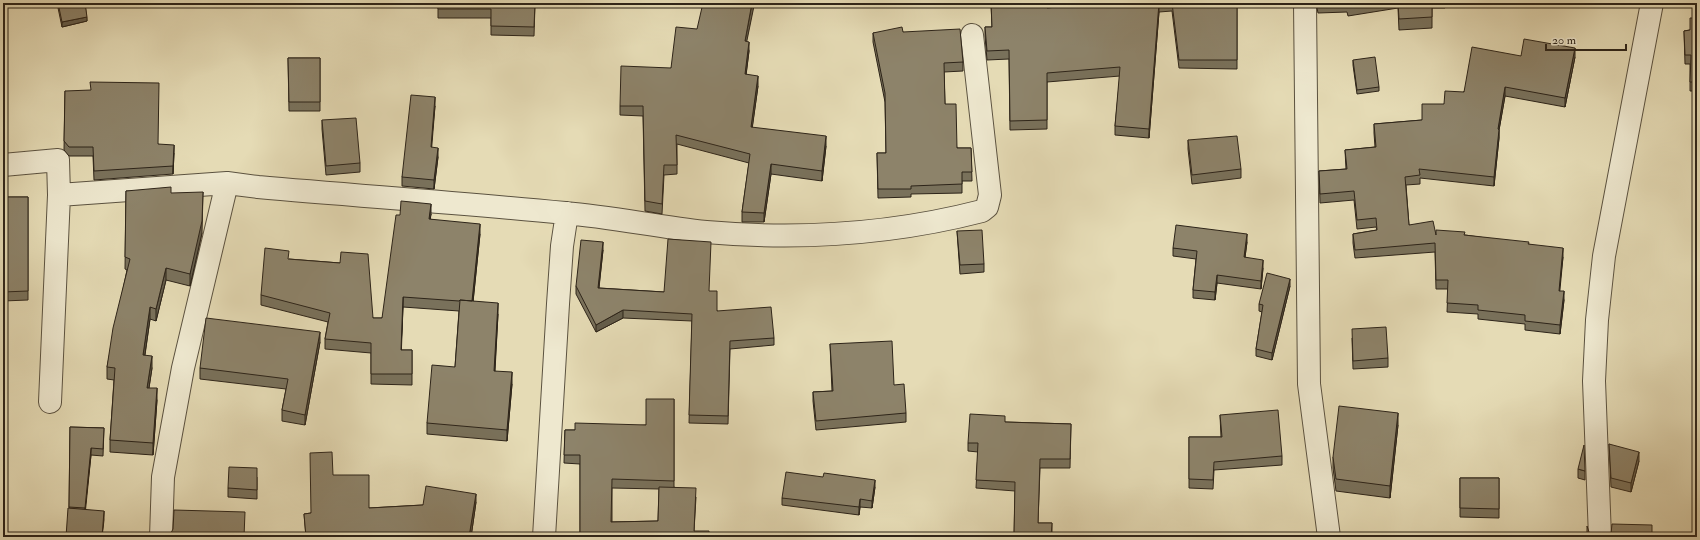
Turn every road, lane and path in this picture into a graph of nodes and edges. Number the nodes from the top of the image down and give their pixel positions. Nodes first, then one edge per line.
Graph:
1 (1305, 3) edge
2 (1652, 3) edge
3 (972, 34) dead end
4 (3, 165) edge
5 (227, 183) junction
6 (59, 195) junction
7 (567, 213) junction
8 (50, 402) dead end
9 (161, 537) edge
10 (544, 537) edge
11 (1329, 537) edge
12 (1600, 537) edge

1 - 11 street
2 - 12 street
3 - 7 street
4 - 6 street
5 - 6 street
5 - 7 street
5 - 9 street
6 - 8 street
7 - 10 street

